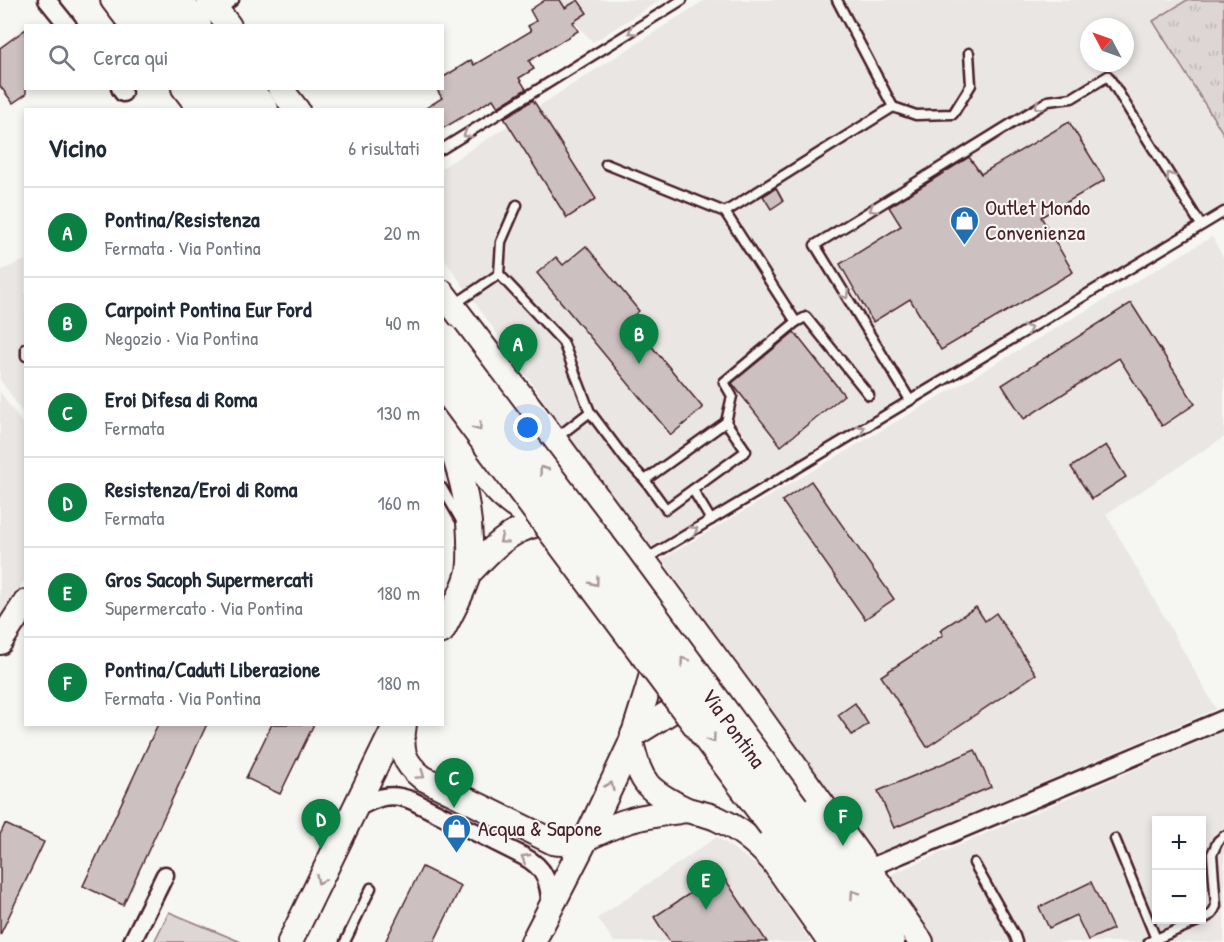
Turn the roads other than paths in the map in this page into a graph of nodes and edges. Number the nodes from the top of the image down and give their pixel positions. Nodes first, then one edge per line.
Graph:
1 (47, 0) edge
2 (113, 0) edge
3 (144, 0) edge
4 (175, 0) edge
5 (682, 0) edge
6 (837, 0) edge
7 (217, 13) edge
8 (66, 24) edge
9 (131, 24) edge
10 (162, 24) edge
11 (969, 53) dead end
12 (186, 90) edge
13 (216, 90) edge
14 (247, 90) edge
15 (282, 90) edge
16 (893, 107) junction
17 (199, 108) edge
18 (229, 108) edge
19 (260, 108) edge
20 (295, 108) edge
21 (444, 148) edge
22 (606, 164) dead end
23 (517, 205) dead end
24 (725, 212) junction
25 (1224, 212) edge
26 (1202, 225) junction
27 (500, 274) junction
28 (448, 298) edge
29 (796, 322) junction
30 (444, 342) edge
31 (444, 383) edge
32 (869, 395) dead end
33 (910, 400) junction
34 (590, 412) junction
35 (726, 422) junction
36 (444, 424) edge
37 (444, 427) edge
38 (554, 439) junction
39 (582, 477) junction
40 (645, 480) junction
41 (693, 490) junction
42 (444, 491) edge
43 (611, 516) junction
44 (557, 520) junction
45 (711, 520) junction
46 (470, 534) junction
47 (644, 560) junction
48 (469, 573) junction
49 (666, 589) junction
50 (24, 605) edge
51 (444, 626) edge
52 (0, 642) edge
53 (756, 712) junction
54 (1224, 719) edge
55 (395, 726) edge
56 (404, 726) edge
57 (632, 739) junction
58 (355, 809) junction
59 (687, 810) junction
60 (784, 816) junction
61 (1224, 836) edge
62 (587, 837) junction
63 (1115, 839) dead end
64 (974, 864) dead end
65 (869, 868) junction
66 (165, 875) dead end
67 (370, 888) dead end
68 (551, 907) junction
69 (1153, 941) edge
70 (132, 942) edge
71 (290, 942) edge
72 (345, 942) edge
73 (532, 942) edge
74 (830, 942) edge
75 (859, 942) edge
76 (888, 942) edge
77 (921, 942) edge
78 (1017, 942) edge

1 - 8 street
2 - 9 street
3 - 10 highway
4 - 7 highway
5 -> 21 lane
6 - 16 lane
11 - 16 lane
12 - 17 street
13 - 18 highway
14 - 19 highway
15 - 20 street
16 - 24 lane
22 - 24 lane
23 - 27 lane
24 - 29 lane
25 - 26 lane
33 -> 26 lane
26 -> 33 lane
27 - 28 lane
27 - 34 lane
28 - 38 street, Via Pontina
29 - 32 lane
29 - 35 lane
60 -> 30 highway, Via Pontina, bridge
31 -> 60 highway, Via Pontina, bridge
45 -> 33 lane
34 - 38 lane
34 - 40 lane
35 - 40 lane
35 - 41 lane
36 - 44 street
37 - 46 street
38 - 39 street, Via Pontina
39 - 43 street, Via Pontina
39 - 44 street
40 - 41 lane
41 - 45 lane
42 - 46 lane
43 - 44 street
43 - 47 street, Via Pontina
44 -> 48 street
47 -> 45 lane
46 - 48 street
47 - 49 street, Via Pontina
48 - 51 street
49 - 53 street, Via Pontina
49 - 57 street
50 - 52 street
53 - 57 street
53 - 65 street, Via Pontina
54 - 65 street
55 - 58 street
56 -> 62 street
57 - 59 street
62 -> 57 street
68 -> 58 street
58 -> 71 street
59 - 62 street
59 - 74 street
60 - 75 highway, Via Pontina
76 -> 60 highway, Via Pontina
61 - 69 lane
62 - 68 street
63 - 69 lane
64 - 78 lane
65 - 77 street, Via Pontina
66 - 70 street
67 - 72 lane
68 - 73 street

